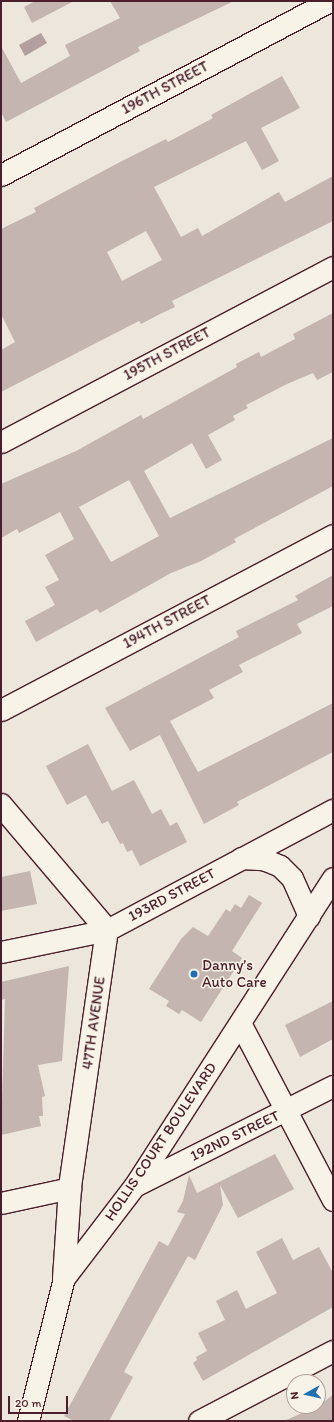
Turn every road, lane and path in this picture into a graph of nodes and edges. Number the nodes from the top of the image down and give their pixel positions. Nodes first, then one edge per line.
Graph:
1 (330, 1) edge
2 (1, 175) edge
3 (333, 267) edge
4 (1, 442) edge
5 (333, 535) edge
6 (1, 710) edge
7 (1, 805) edge
8 (333, 810) edge
9 (241, 858) junction
10 (333, 878) edge
11 (308, 916) junction
12 (107, 930) junction
13 (1, 952) edge
14 (240, 1023) junction
15 (333, 1086) edge
16 (286, 1111) junction
17 (135, 1185) junction
18 (70, 1188) junction
19 (333, 1200) edge
20 (1, 1203) edge
21 (64, 1278) junction
22 (333, 1351) edge
23 (28, 1421) edge
24 (199, 1421) edge

1 - 2 street, 196TH STREET
3 - 4 street, 195TH STREET
5 - 6 street, 194TH STREET
7 - 12 street
8 - 9 street, 193RD STREET
9 - 11 street
9 - 12 street, 193RD STREET
10 - 11 street, HOLLIS COURT BOULEVARD
11 - 14 street, HOLLIS COURT BOULEVARD
12 - 13 street, 193RD STREET
12 - 18 street, 47TH AVENUE
14 - 16 street
14 - 17 street, HOLLIS COURT BOULEVARD
15 - 16 street, 192ND STREET
16 - 17 street, 192ND STREET
16 - 19 street
17 - 21 street, HOLLIS COURT BOULEVARD
18 - 20 street
18 - 21 street, 47TH AVENUE
21 - 23 street, HOLLIS COURT BOULEVARD
22 - 24 street

